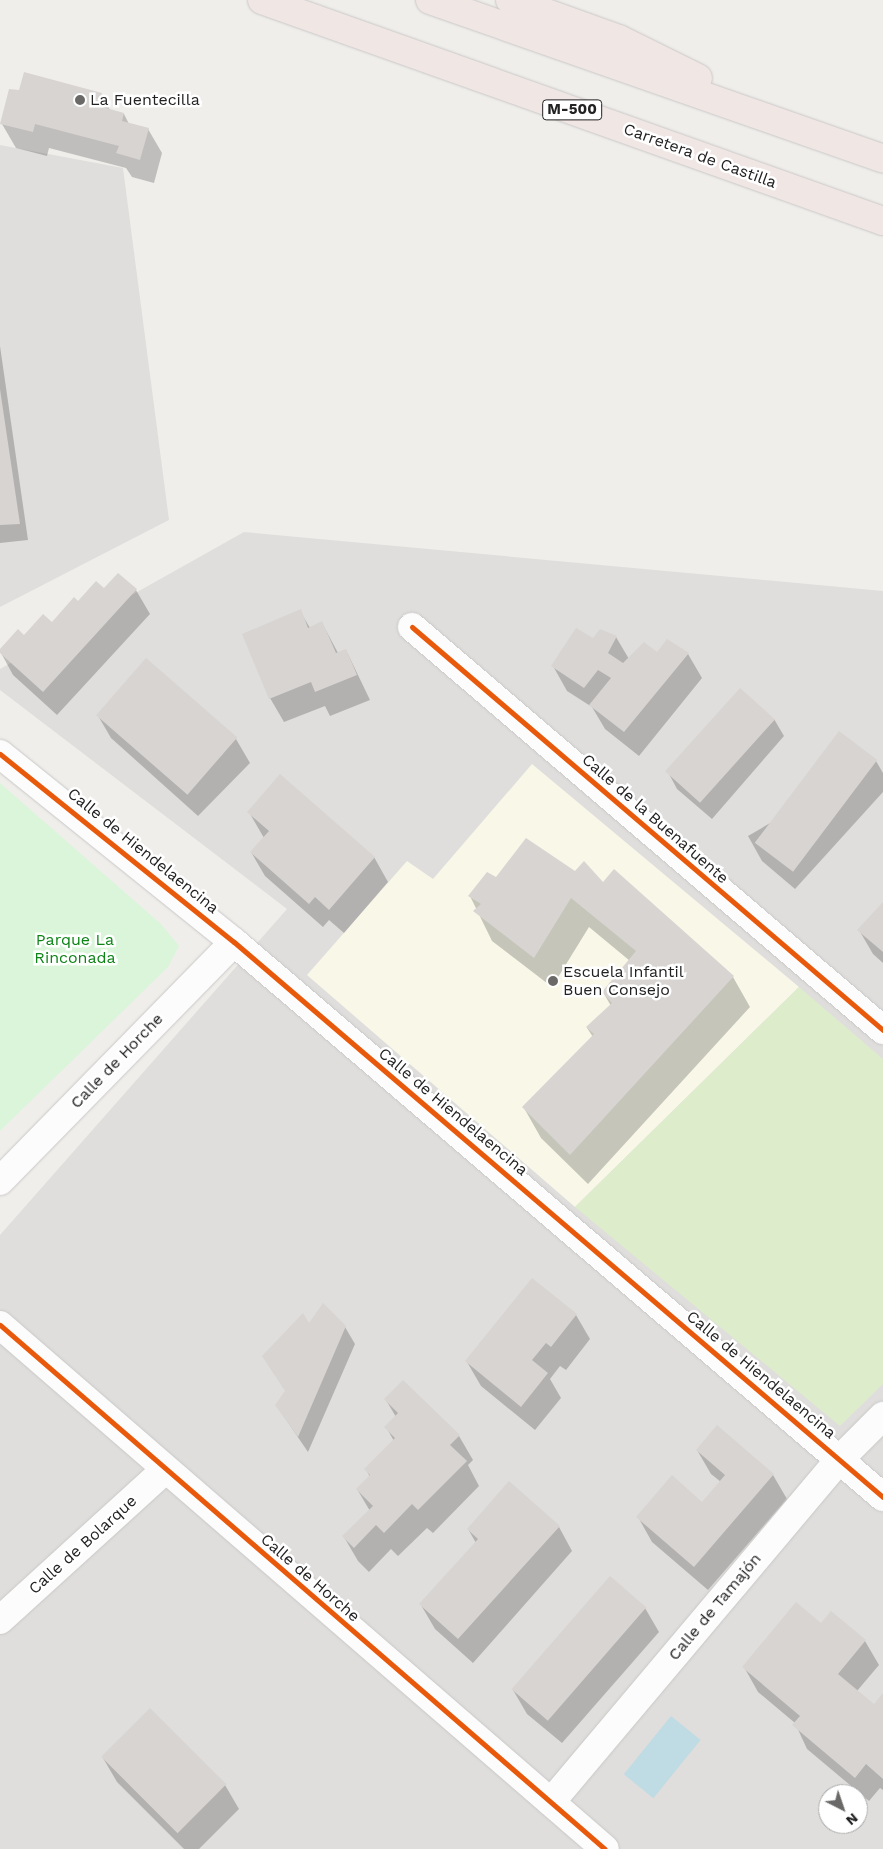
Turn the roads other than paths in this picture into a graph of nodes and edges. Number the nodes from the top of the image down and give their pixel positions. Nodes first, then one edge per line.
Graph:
1 (262, 0) edge
2 (430, 0) edge
3 (510, 0) edge
4 (808, 132) junction
5 (883, 159) edge
6 (883, 221) edge
7 (412, 627) dead end
8 (0, 754) edge
9 (234, 942) junction
10 (883, 1030) edge
11 (0, 1181) edge
12 (0, 1324) edge
13 (883, 1416) edge
14 (840, 1459) junction
15 (165, 1470) junction
16 (883, 1497) edge
17 (0, 1620) edge
18 (551, 1802) junction
19 (605, 1849) edge

1 - 6 highway, Carretera de Castilla / M-500
2 - 4 highway
3 - 4 highway
4 - 5 highway
7 - 10 street, Calle de la Buenafuente
8 - 9 street, Calle de Hiendelaencina
9 - 11 street, Calle de Horche
9 - 14 street, Calle de Hiendelaencina
12 - 15 street, Calle de Horche
13 - 14 street, Calle de Tamajón
14 - 16 street, Calle de Hiendelaencina
14 - 18 street, Calle de Tamajón
15 - 17 street, Calle de Bolarque
15 - 18 street, Calle de Horche
18 - 19 street, Calle de Horche

